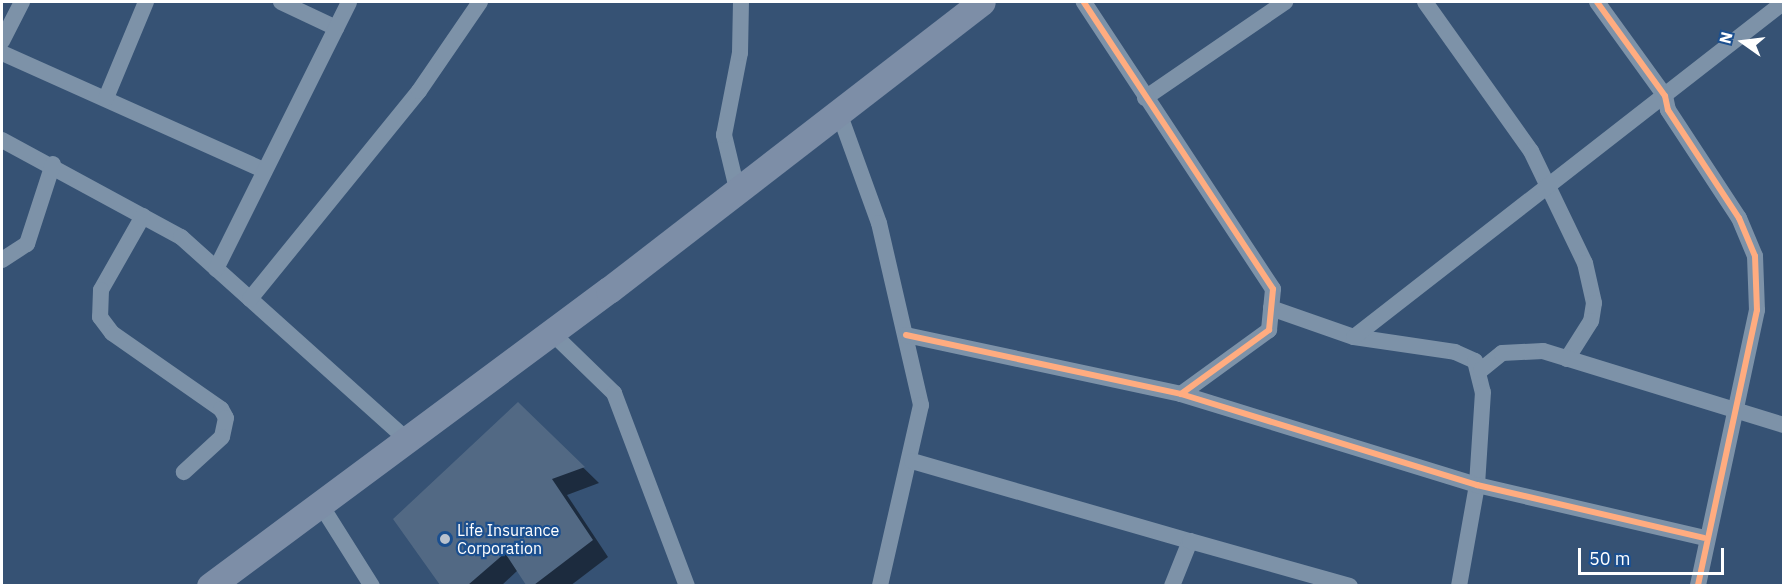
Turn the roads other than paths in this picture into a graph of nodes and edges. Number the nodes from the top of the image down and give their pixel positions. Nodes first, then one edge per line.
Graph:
1 (22, 2) edge
2 (147, 2) edge
3 (281, 2) edge
4 (349, 2) edge
5 (480, 2) edge
6 (741, 2) edge
7 (982, 2) edge
8 (1084, 2) edge
9 (1285, 2) edge
10 (1425, 2) edge
11 (1597, 2) edge
12 (1782, 4) edge
13 (336, 28) junction
14 (2, 41) edge
15 (2, 53) edge
16 (1665, 96) junction
17 (106, 98) junction
18 (1145, 98) junction
19 (838, 110) junction
20 (2, 140) edge
21 (53, 164) junction
22 (264, 170) junction
23 (737, 189) junction
24 (1549, 190) junction
25 (143, 216) junction
26 (2, 261) edge
27 (216, 269) junction
28 (250, 299) junction
29 (1271, 308) junction
30 (551, 332) junction
31 (906, 335) junction
32 (1354, 337) junction
33 (1568, 359) junction
34 (1481, 370) junction
35 (1181, 394) junction
36 (1737, 413) junction
37 (1784, 425) edge
38 (404, 437) junction
39 (912, 460) junction
40 (184, 472) dead end
41 (1477, 485) junction
42 (319, 502) junction
43 (1704, 538) junction
44 (1190, 541) junction
45 (210, 585) edge
46 (372, 585) edge
47 (687, 585) edge
48 (880, 585) edge
49 (1172, 585) edge
50 (1350, 585) edge
51 (1459, 585) edge
52 (1698, 585) edge

1 - 14 street
2 - 17 street
3 - 13 street
4 - 13 street
5 - 28 street
6 - 23 street
7 - 19 main road
8 - 18 street
9 - 18 street
10 - 24 street
11 - 16 street
12 - 16 street
13 - 22 street
15 - 17 street
16 - 24 street
16 - 36 street
17 - 22 street
18 - 29 street
19 - 23 main road
19 - 31 street
20 - 21 street
21 - 25 street
21 - 26 street
22 - 27 street
23 - 30 main road
24 - 32 street
24 - 33 street
25 - 27 street
25 - 40 street
27 - 28 street
28 - 38 street
29 - 32 street
29 - 35 street
30 - 38 main road
30 - 47 street
31 - 35 street
31 - 39 street
32 - 34 street
33 - 34 street
33 - 36 street
34 - 41 street
35 - 41 street
36 - 37 street
36 - 43 street
38 - 42 main road
39 - 44 street
39 - 48 street
41 - 43 street
41 - 51 street
42 - 45 main road
42 - 46 street
43 - 52 street
44 - 49 street
44 - 50 street

